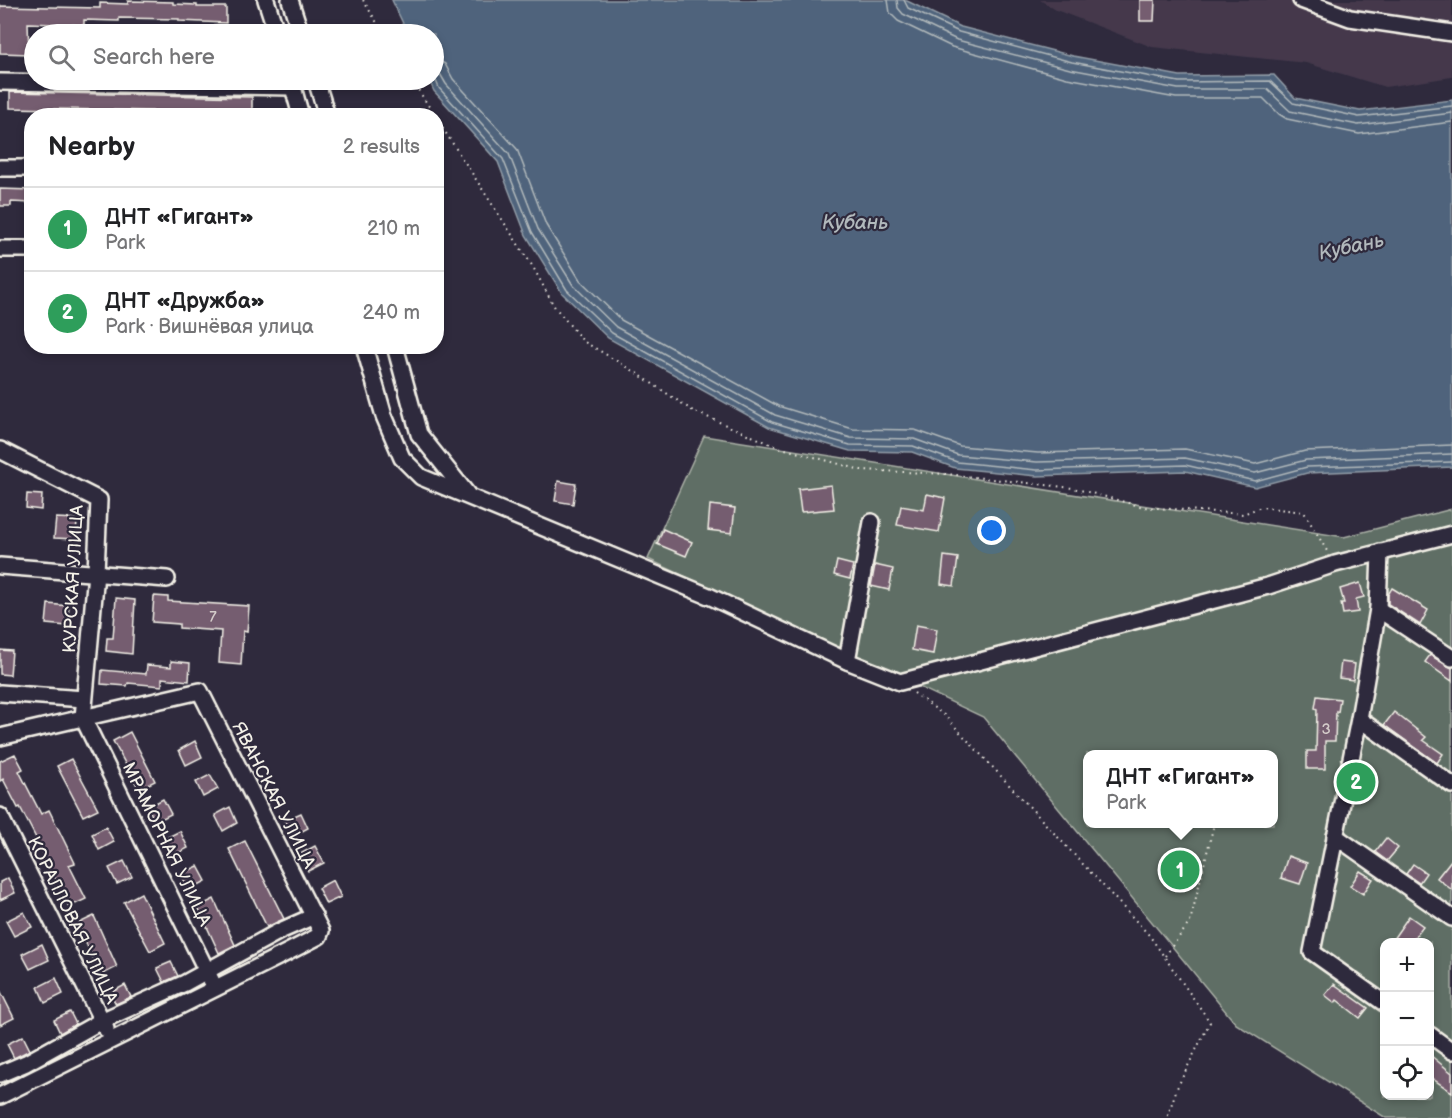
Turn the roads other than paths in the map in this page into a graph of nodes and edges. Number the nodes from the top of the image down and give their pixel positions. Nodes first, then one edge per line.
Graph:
1 (266, 0) edge
2 (290, 0) edge
3 (1301, 0) edge
4 (274, 24) edge
5 (298, 24) edge
6 (1452, 33) edge
7 (0, 81) edge
8 (24, 81) edge
9 (294, 90) edge
10 (319, 90) edge
11 (299, 108) edge
12 (325, 108) edge
13 (0, 168) edge
14 (24, 168) edge
15 (0, 249) edge
16 (24, 249) edge
17 (366, 354) edge
18 (397, 354) edge
19 (0, 450) edge
20 (467, 495) junction
21 (872, 522) dead end
22 (1452, 534) edge
23 (1380, 552) junction
24 (0, 566) edge
25 (96, 573) junction
26 (167, 579) dead end
27 (1378, 609) junction
28 (1452, 658) edge
29 (847, 661) junction
30 (0, 693) edge
31 (84, 699) junction
32 (83, 718) junction
33 (1359, 719) junction
34 (0, 737) edge
35 (1452, 785) edge
36 (0, 816) edge
37 (1335, 836) junction
38 (314, 916) junction
39 (1452, 918) edge
40 (206, 970) junction
41 (215, 988) junction
42 (1380, 1000) edge
43 (102, 1021) junction
44 (1434, 1038) edge
45 (112, 1040) junction
46 (1452, 1051) edge
47 (0, 1074) edge
48 (4, 1094) edge

1 - 4 street
2 - 5 street
3 - 6 street
7 - 8 street
9 - 11 street
10 - 12 street
13 - 14 street
15 - 16 street
17 - 20 street
18 - 20 street
19 - 25 street, КУРСКАЯ УЛИЦА
20 - 29 street
21 - 29 street
22 - 23 street
23 - 27 street
23 - 29 street
24 - 25 street
25 - 26 street
25 - 31 street, КУРСКАЯ УЛИЦА
27 - 28 street
27 - 33 street
30 - 31 street
31 - 32 street, КУРСКАЯ УЛИЦА
32 - 34 street
32 - 38 street, ЯВАНСКАЯ УЛИЦА
32 - 40 street, МРАМОРНАЯ УЛИЦА
33 - 35 street
33 - 37 street
36 - 43 street, КОРАЛЛОВАЯ УЛИЦА
37 - 39 street
37 - 42 street
38 - 40 street
38 - 41 street
40 - 41 street, МРАМОРНАЯ УЛИЦА
40 - 43 street
41 - 45 street
43 - 45 street, КОРАЛЛОВАЯ УЛИЦА
43 - 47 street
44 - 46 street
45 - 48 street
47 - 48 street

